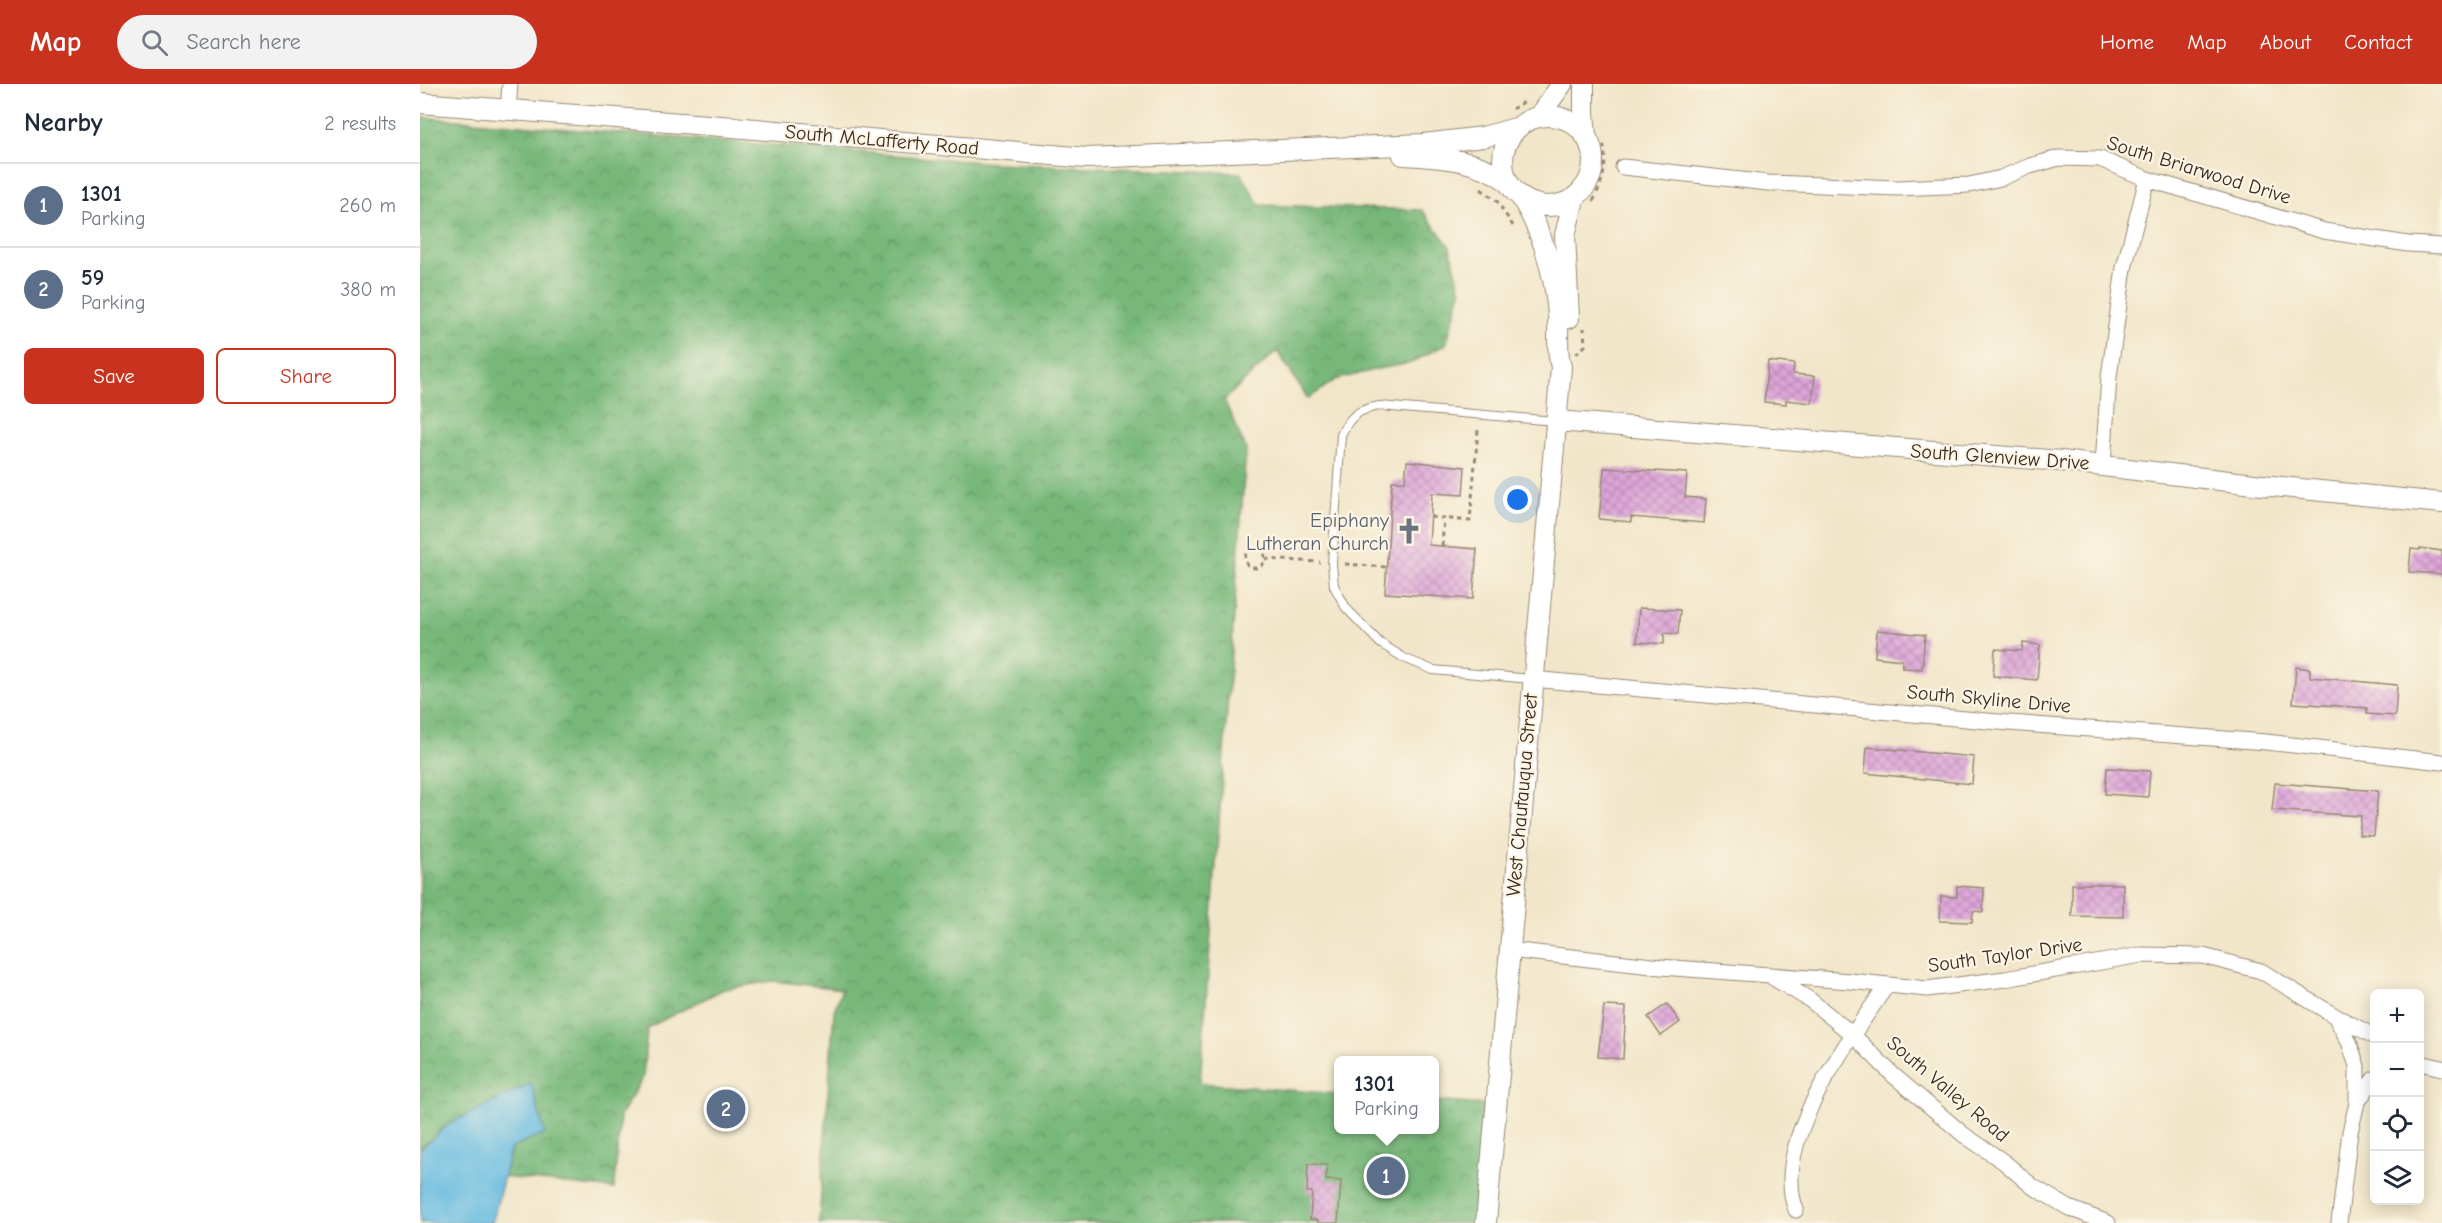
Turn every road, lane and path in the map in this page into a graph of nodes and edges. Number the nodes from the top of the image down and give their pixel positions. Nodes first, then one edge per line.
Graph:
1 (510, 84) edge
2 (1563, 84) edge
3 (1584, 84) edge
4 (420, 104) edge
5 (508, 110) junction
6 (1539, 116) junction
7 (1516, 128) junction
8 (1594, 135) junction
9 (1344, 149) junction
10 (1623, 167) dead end
11 (2147, 179) junction
12 (1507, 181) junction
13 (1476, 185) dead end
14 (1522, 199) junction
15 (1582, 202) junction
16 (1518, 234) dead end
17 (2442, 246) edge
18 (1583, 325) dead end
19 (1561, 367) junction
20 (1557, 421) junction
21 (1478, 430) dead end
22 (2103, 465) junction
23 (2442, 503) edge
24 (1431, 516) dead end
25 (1444, 518) junction
26 (1442, 546) dead end
27 (1265, 559) junction
28 (1332, 563) junction
29 (1386, 567) dead end
30 (1532, 679) junction
31 (2442, 762) edge
32 (1509, 950) junction
33 (1769, 975) junction
34 (1887, 984) junction
35 (2335, 1016) junction
36 (2370, 1034) edge
37 (1853, 1035) junction
38 (2424, 1063) edge
39 (2442, 1068) edge
40 (2370, 1085) edge
41 (2357, 1103) junction
42 (1796, 1209) dead end
43 (1486, 1223) edge
44 (2108, 1223) edge
45 (2339, 1223) edge

1 - 5 street
2 - 6 street
3 - 8 street, West Chautauqua Street
4 - 5 street, South McLafferty Road
5 - 9 street, South McLafferty Road
6 - 7 street
6 - 8 street
7 - 9 street, South McLafferty Road
7 - 12 street
8 - 15 street, West Chautauqua Street
8 - 15 path
9 - 12 street, South McLafferty Road
10 - 11 street, South Briarwood Drive
11 - 17 street, South Briarwood Drive
11 - 22 street
12 - 14 street, West Chautauqua Street
13 - 16 path
14 - 15 street
14 - 19 street, West Chautauqua Street
15 - 19 street, West Chautauqua Street
18 - 19 path
19 - 20 street, West Chautauqua Street
20 - 22 street, South Glenview Drive
20 - 28 lane
20 - 30 street, West Chautauqua Street
21 - 25 path
22 - 23 street, South Glenview Drive
24 - 25 path
25 - 26 path
27 - 27 path
27 - 28 path
28 - 29 path
28 - 30 lane
30 - 31 street, South Skyline Drive
30 - 32 street, West Chautauqua Street
32 - 33 street, South Taylor Drive
32 - 43 street, West Chautauqua Street
33 - 34 street, South Taylor Drive
33 - 37 street, South Valley Road
34 - 35 street, South Taylor Drive
34 - 37 street
35 - 36 street, South Taylor Drive
35 - 41 street
37 - 42 street
37 - 44 street, South Valley Road
38 - 39 street
40 - 41 street
41 - 45 street

